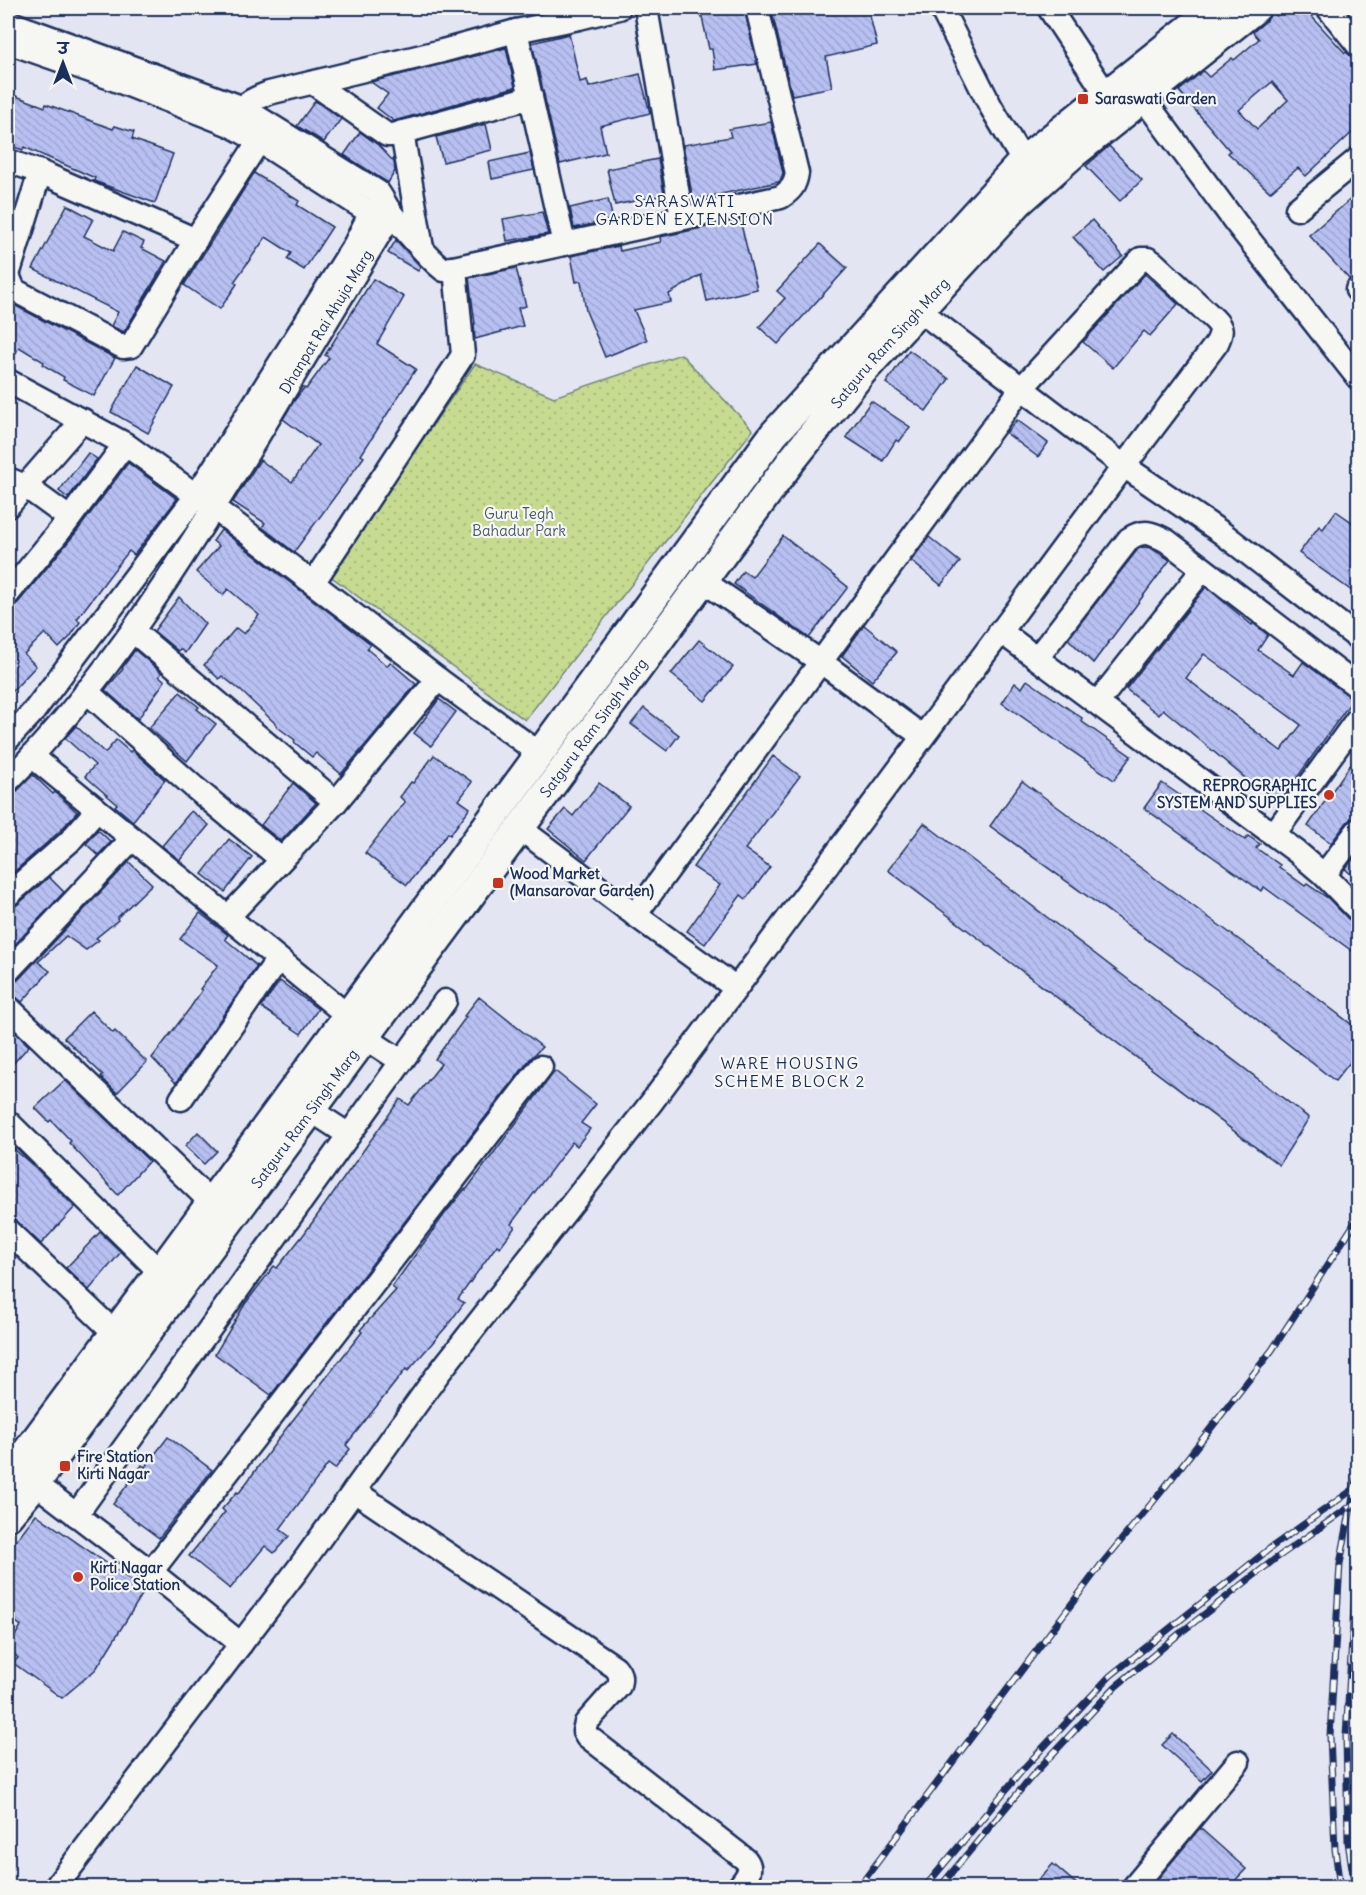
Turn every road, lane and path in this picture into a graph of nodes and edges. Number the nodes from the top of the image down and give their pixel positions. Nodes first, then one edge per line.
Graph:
1 (619, 8) edge
2 (646, 8) edge
3 (757, 8) edge
4 (941, 8) edge
5 (1049, 8) edge
6 (1215, 8) edge
7 (1256, 8) edge
8 (1328, 8) edge
9 (579, 13) edge
10 (8, 22) edge
11 (516, 31) junction
12 (8, 42) edge
13 (1359, 45) edge
14 (313, 82) junction
15 (1106, 94) junction
16 (531, 97) junction
17 (1143, 98) junction
18 (236, 116) junction
19 (402, 132) junction
20 (259, 141) junction
21 (1359, 159) edge
22 (8, 161) edge
23 (1023, 161) junction
24 (40, 172) junction
25 (1034, 189) junction
26 (1297, 208) dead end
27 (379, 214) junction
28 (682, 218) junction
29 (196, 240) junction
30 (564, 244) junction
31 (422, 248) junction
32 (451, 268) junction
33 (910, 302) junction
34 (1359, 378) edge
35 (8, 381) edge
36 (1021, 389) junction
37 (83, 420) junction
38 (124, 444) junction
39 (1124, 466) junction
40 (16, 483) edge
41 (205, 502) junction
42 (8, 506) edge
43 (69, 518) junction
44 (1203, 569) junction
45 (703, 581) junction
46 (313, 583) junction
47 (8, 594) edge
48 (133, 631) junction
49 (1000, 631) junction
50 (1359, 638) edge
51 (1037, 658) junction
52 (821, 662) junction
53 (438, 678) junction
54 (1359, 687) edge
55 (86, 691) junction
56 (1098, 702) junction
57 (1359, 718) edge
58 (922, 736) junction
59 (8, 739) edge
60 (540, 754) junction
61 (32, 756) junction
62 (8, 781) edge
63 (336, 802) junction
64 (97, 810) junction
65 (520, 829) junction
66 (1359, 830) edge
67 (1274, 834) junction
68 (132, 839) junction
69 (281, 860) junction
70 (1324, 875) junction
71 (8, 895) edge
72 (1359, 910) edge
73 (635, 915) junction
74 (228, 917) junction
75 (278, 959) junction
76 (8, 971) edge
77 (736, 988) junction
78 (445, 1000) dead end
79 (8, 1007) edge
80 (348, 1016) junction
81 (366, 1038) junction
82 (401, 1061) junction
83 (541, 1067) dead end
84 (181, 1099) dead end
85 (312, 1111) junction
86 (9, 1126) edge
87 (349, 1135) junction
88 (212, 1202) junction
89 (8, 1231) edge
90 (160, 1272) junction
91 (115, 1333) junction
92 (19, 1476) edge
93 (354, 1491) junction
94 (76, 1515) junction
95 (8, 1516) edge
96 (151, 1572) junction
97 (241, 1644) junction
98 (1238, 1762) dead end
99 (55, 1887) edge
100 (738, 1887) edge
101 (1133, 1887) edge

1 - 9 street
2 - 28 street
3 - 28 street
4 - 23 street
5 - 15 street
6 - 15 main road, Satguru Ram Singh Marg
7 - 17 main road, Satguru Ram Singh Marg
8 - 13 street
9 - 11 street
10 - 18 street
11 - 14 street
11 - 16 street
12 - 18 street
14 - 18 street
14 - 19 street
15 - 23 main road, Satguru Ram Singh Marg
16 - 19 street
16 - 30 street
17 - 25 main road, Satguru Ram Singh Marg
17 - 34 street
18 - 20 street
18 - 27 street
19 - 31 street
20 - 27 street
20 - 29 street
21 - 26 street
22 - 24 street
23 - 25 street
23 - 33 main road, Satguru Ram Singh Marg
24 - 29 street
24 - 29 street
25 - 33 main road, Satguru Ram Singh Marg
27 - 31 street
27 - 41 street, Dhanpat Rai Ahuja Marg
28 - 30 street
30 - 32 street
31 - 32 street
32 - 46 street
33 - 36 street
33 - 45 main road, Satguru Ram Singh Marg
33 - 60 main road, Satguru Ram Singh Marg
35 - 37 street
36 - 39 street
36 - 39 street
36 - 52 street
37 - 38 street
37 - 40 street
38 - 41 street
38 - 43 street
39 - 49 street
39 - 50 street
40 - 42 street
40 - 43 street
41 - 46 street
41 - 48 street, Dhanpat Rai Ahuja Marg
41 - 59 street, Dhanpat Rai Ahuja Marg
43 - 47 street
44 - 51 street
44 - 54 street
44 - 56 street
45 - 52 street
45 - 65 main road, Satguru Ram Singh Marg
46 - 53 street
48 - 55 street, Dhanpat Rai Ahuja Marg
48 - 63 street
49 - 51 street
49 - 58 street
51 - 56 street
52 - 58 street
52 - 73 street
53 - 60 street
53 - 63 street
55 - 61 street, Dhanpat Rai Ahuja Marg
55 - 69 street
56 - 67 street
57 - 67 street
58 - 77 street
60 - 80 main road, Satguru Ram Singh Marg
61 - 62 street, Dhanpat Rai Ahuja Marg
61 - 64 street
63 - 69 street
64 - 68 street
64 - 71 street
65 - 73 street
65 - 81 main road, Satguru Ram Singh Marg
66 - 70 street
67 - 70 street
68 - 74 street
68 - 76 street
69 - 74 street
70 - 72 street
73 - 77 street
74 - 75 street
75 - 80 street
75 - 84 street
77 - 93 street
78 - 82 street
79 - 88 street
80 - 88 main road, Satguru Ram Singh Marg
81 - 82 street
81 - 85 main road, Satguru Ram Singh Marg
82 - 87 street
83 - 96 street
85 - 87 street
85 - 92 main road, Satguru Ram Singh Marg
86 - 90 street
87 - 94 street
88 - 90 main road, Satguru Ram Singh Marg
89 - 91 street
90 - 91 main road, Satguru Ram Singh Marg
91 - 92 main road, Satguru Ram Singh Marg
92 - 94 street
92 - 95 main road, Satguru Ram Singh Marg
93 - 97 street
93 - 100 street
94 - 96 street
96 - 97 street
97 - 99 street
98 - 101 street

